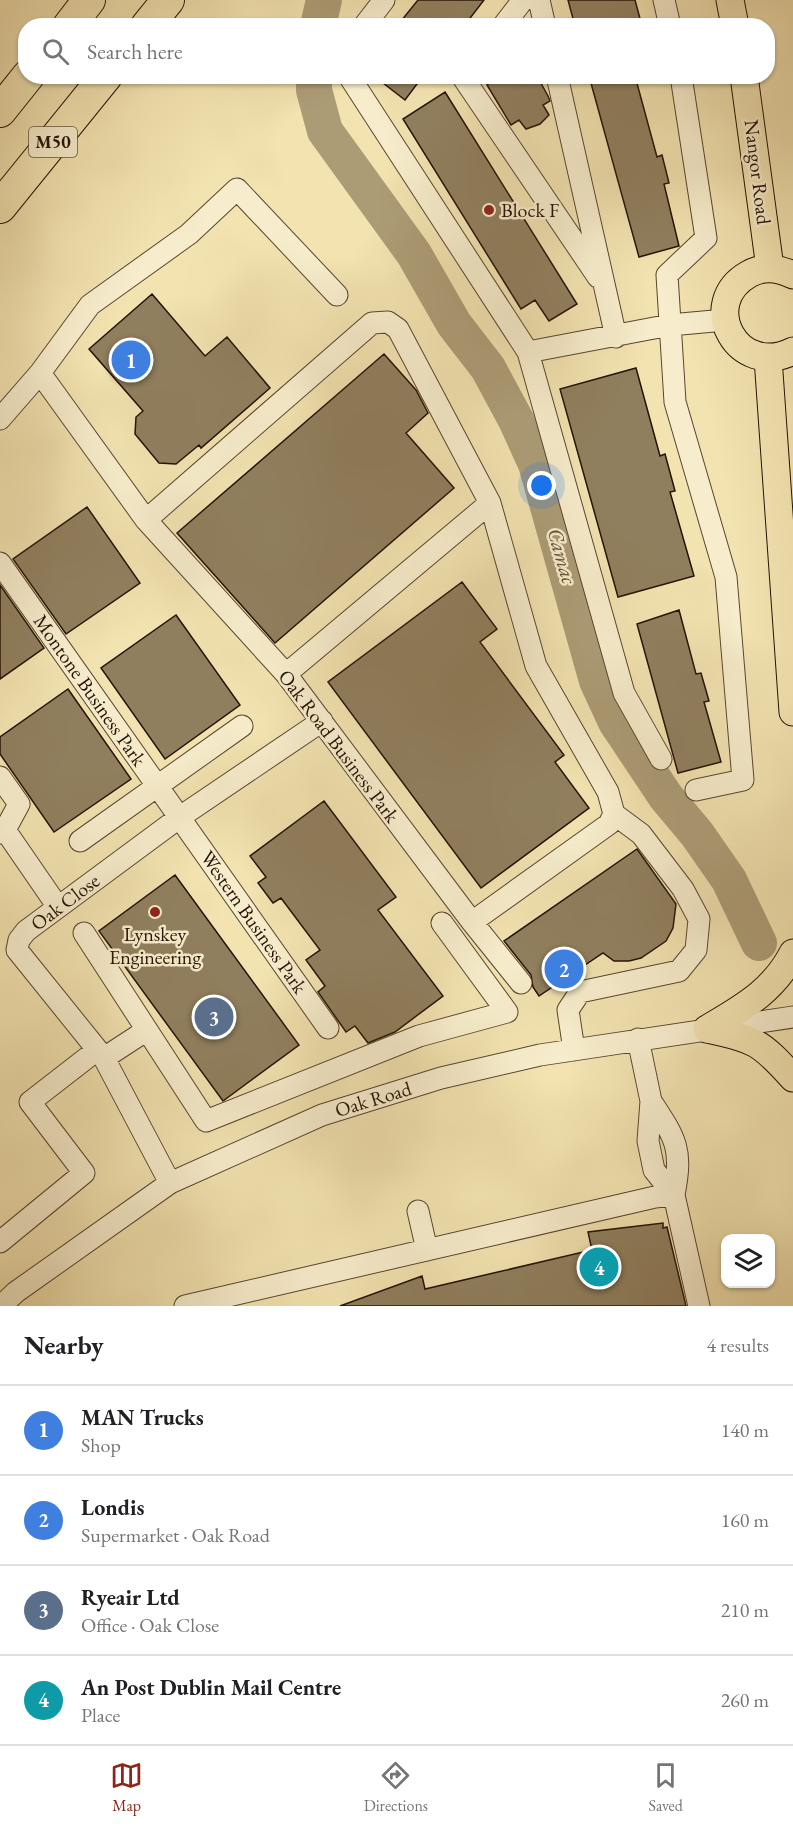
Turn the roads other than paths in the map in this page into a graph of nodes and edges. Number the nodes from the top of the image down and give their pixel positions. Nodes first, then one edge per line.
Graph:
1 (89, 0) edge
2 (168, 0) edge
3 (384, 0) edge
4 (524, 0) edge
5 (539, 0) edge
6 (664, 0) edge
7 (730, 0) edge
8 (75, 18) edge
9 (153, 18) edge
10 (370, 18) edge
11 (509, 18) edge
12 (543, 18) edge
13 (668, 18) edge
14 (733, 18) edge
15 (22, 84) edge
16 (100, 84) edge
17 (354, 84) edge
18 (467, 84) edge
19 (559, 84) edge
20 (682, 84) edge
21 (746, 84) edge
22 (0, 111) edge
23 (0, 207) edge
24 (781, 272) edge
25 (605, 286) junction
26 (337, 295) dead end
27 (725, 320) junction
28 (670, 326) junction
29 (616, 337) junction
30 (528, 352) junction
31 (781, 355) edge
32 (40, 373) junction
33 (0, 419) edge
34 (490, 503) junction
35 (146, 520) junction
36 (0, 563) edge
37 (792, 672) edge
38 (286, 674) junction
39 (793, 712) edge
40 (322, 721) junction
41 (242, 726) dead end
42 (661, 759) dead end
43 (0, 777) edge
44 (158, 786) junction
45 (696, 789) dead end
46 (614, 813) junction
47 (180, 817) junction
48 (2, 832) edge
49 (80, 842) dead end
50 (58, 906) junction
51 (471, 922) junction
52 (442, 923) dead end
53 (84, 933) dead end
54 (9, 952) edge
55 (793, 953) edge
56 (521, 983) dead end
57 (793, 1017) edge
58 (328, 1028) dead end
59 (706, 1029) junction
60 (147, 1030) junction
61 (638, 1039) junction
62 (574, 1050) junction
63 (100, 1054) junction
64 (793, 1078) edge
65 (170, 1183) junction
66 (674, 1195) junction
67 (418, 1211) dead end
68 (0, 1242) edge
69 (427, 1250) junction
70 (1, 1306) edge
71 (185, 1306) edge
72 (699, 1306) edge

1 - 8 highway
2 - 9 highway
3 - 10 street
4 - 11 street
5 - 12 street
6 - 13 street
7 - 14 main road
15 - 22 highway
16 - 23 highway, M50
17 - 30 street
18 - 25 street
19 - 25 street
20 - 28 street
21 - 24 main road, Nangor Road
24 - 27 main road, Nangor Road
25 - 29 street
26 - 32 street
27 - 28 street
27 - 31 main road
28 - 29 street
28 - 45 street
29 - 30 street
30 - 42 street
31 - 37 main road
32 - 33 street
32 - 35 street, Oak Road Business Park
34 - 35 street
34 - 38 street
34 - 46 street
35 - 38 street, Oak Road Business Park
36 - 44 street, Montone Business Park
37 - 39 main road
38 - 40 street, Oak Road Business Park
40 - 47 street, Oak Close
40 - 51 street, Oak Road Business Park
41 - 44 street
43 - 48 street
44 - 47 street, Montone Business Park
44 - 49 street
46 - 51 street
46 - 62 street
47 - 50 street, Oak Close
47 - 58 street, Western Business Park
48 - 50 street
50 - 54 street, Oak Close
51 - 56 street, Oak Road Business Park
52 - 60 street
53 - 60 street
54 - 63 street, Oak Close
55 - 59 main road
57 - 59 street, Oak Road
59 - 61 street, Oak Road
59 - 64 main road
60 - 63 street
61 - 62 street, Oak Road
61 - 66 street
62 - 65 street, Oak Road
63 - 65 street, Oak Close
63 - 68 street
65 - 70 street, Oak Road
66 - 69 street
66 - 72 street
67 - 69 street
69 - 71 street

